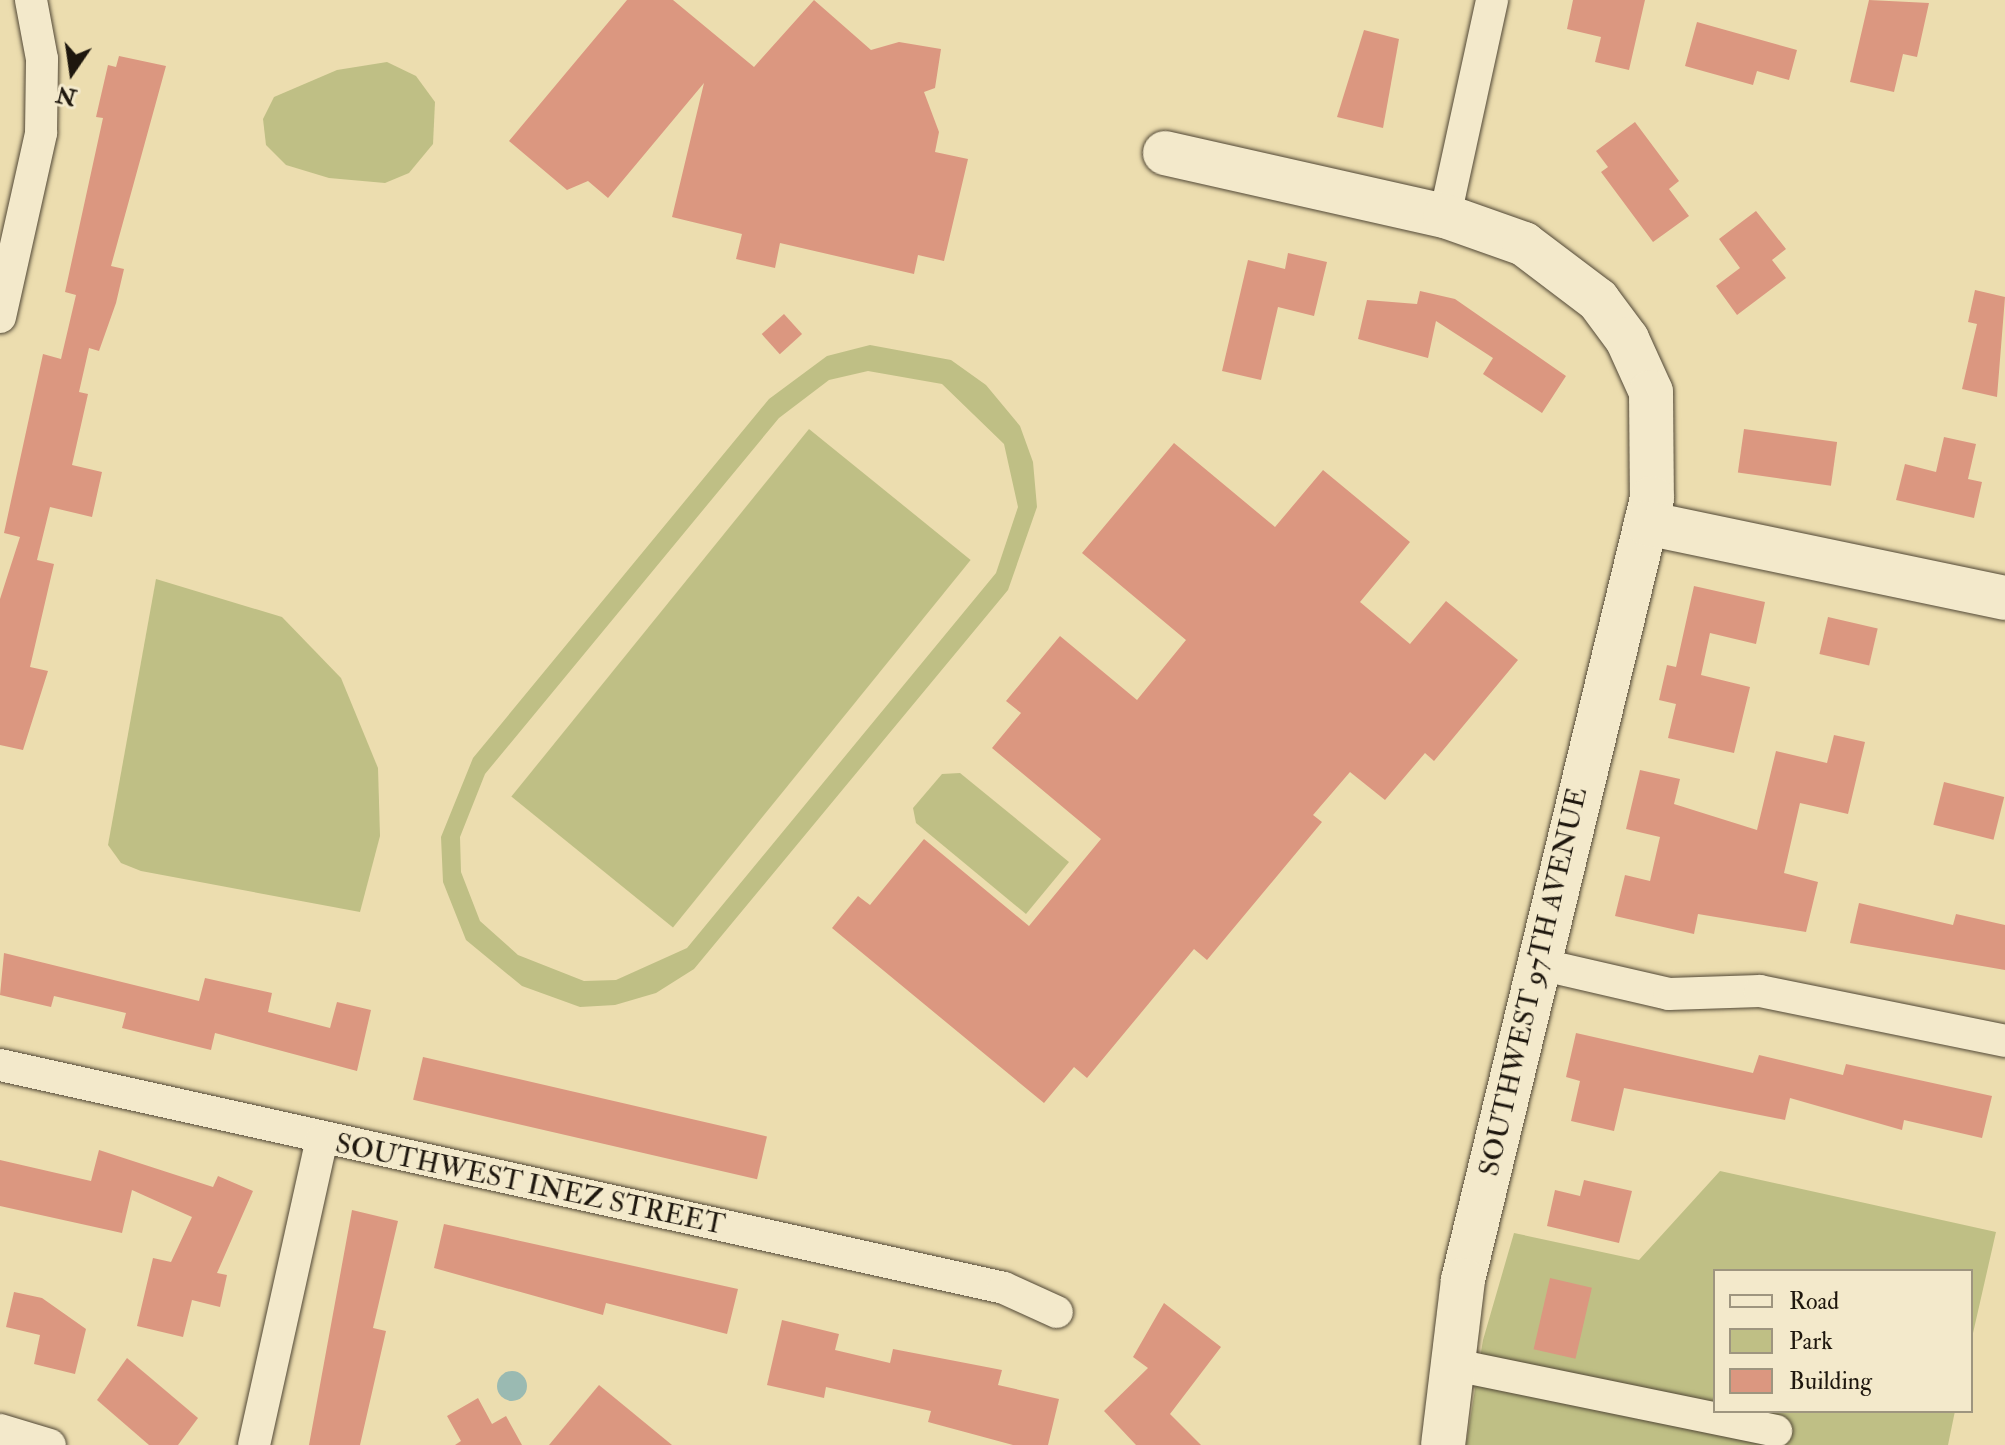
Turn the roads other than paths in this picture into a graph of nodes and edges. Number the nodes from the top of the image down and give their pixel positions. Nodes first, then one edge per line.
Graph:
1 (31, 0) edge
2 (1492, 0) edge
3 (1165, 153) dead end
4 (1445, 216) junction
5 (1, 307) edge
6 (1646, 523) junction
7 (2005, 598) edge
8 (1539, 964) junction
9 (2005, 1041) edge
10 (0, 1065) edge
11 (322, 1139) junction
12 (1057, 1312) dead end
13 (1450, 1364) junction
14 (0, 1430) edge
15 (1776, 1431) dead end
16 (50, 1445) edge
17 (254, 1445) edge
18 (1443, 1445) edge

1 - 5 street
2 - 4 street
3 - 4 street, SOUTHWEST 97TH AVENUE
4 - 6 street, SOUTHWEST 97TH AVENUE
6 - 7 street
6 - 8 street, SOUTHWEST 97TH AVENUE
8 - 9 street
8 - 13 street, SOUTHWEST 97TH AVENUE
10 - 11 street, SOUTHWEST INEZ STREET
11 - 12 street, SOUTHWEST INEZ STREET
11 - 17 street
13 - 15 street
13 - 18 street, SOUTHWEST 97TH AVENUE
14 - 16 street

